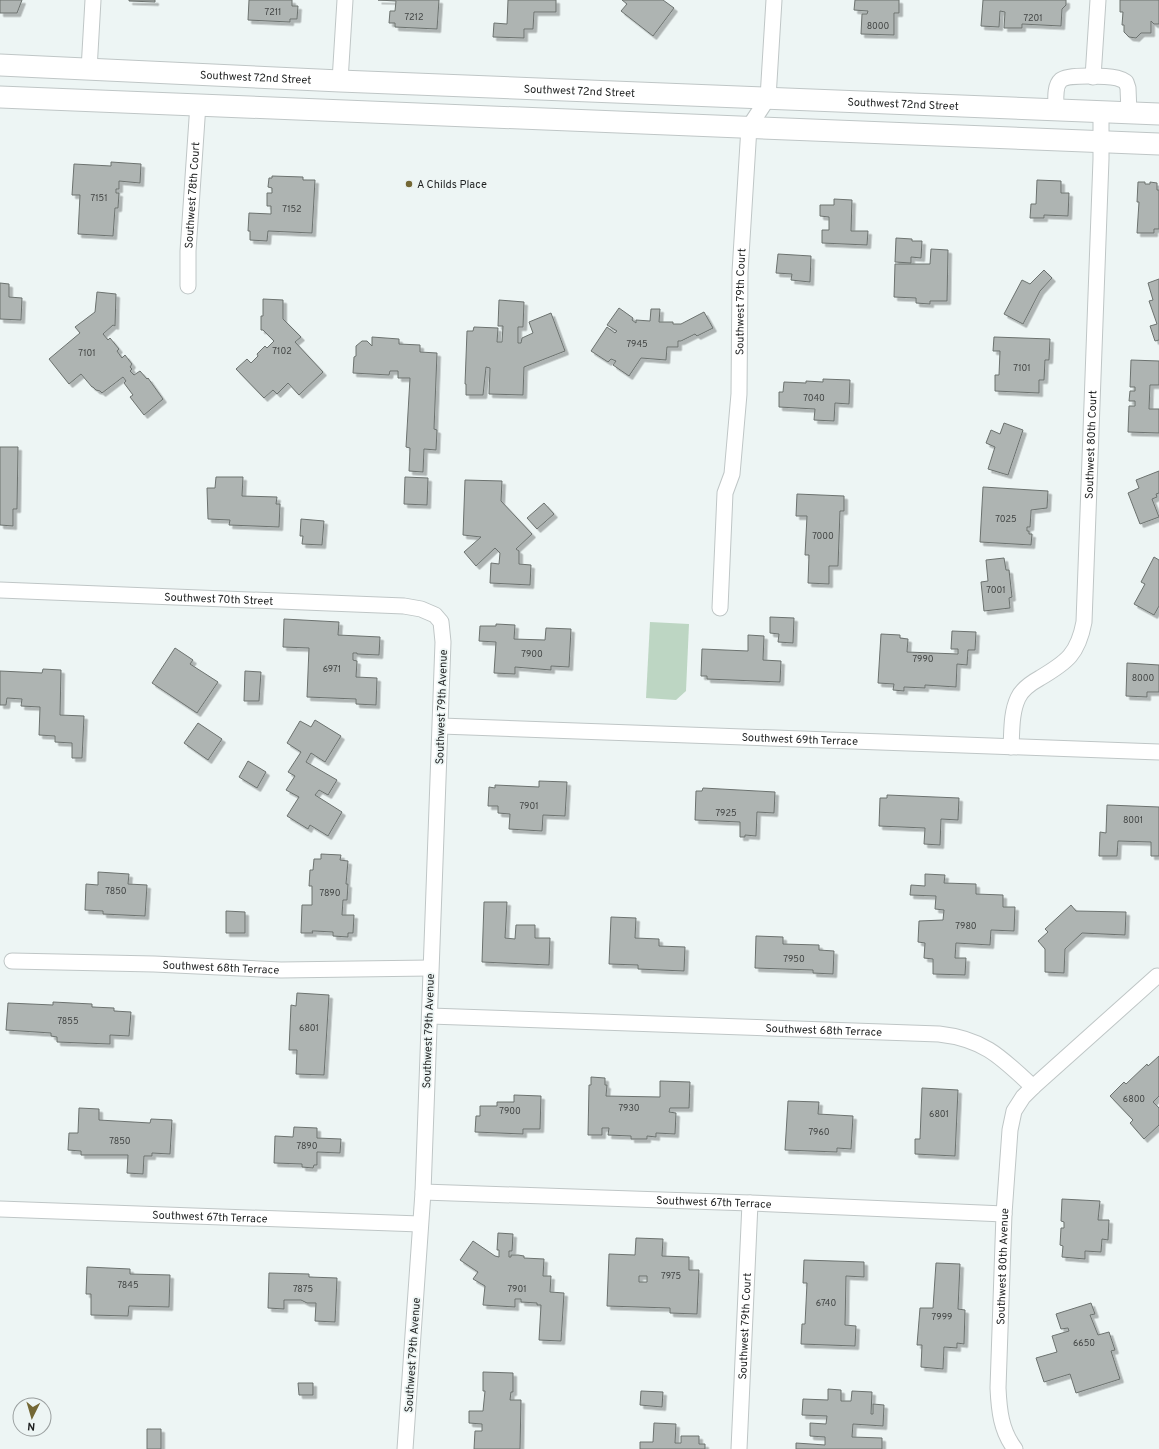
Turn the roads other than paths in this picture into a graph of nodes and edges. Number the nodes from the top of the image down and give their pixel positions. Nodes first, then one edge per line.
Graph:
1 (93, 0) edge
2 (344, 0) edge
3 (774, 0) edge
4 (1098, 0) edge
5 (0, 65) edge
6 (89, 70) junction
7 (1093, 77) junction
8 (340, 81) junction
9 (0, 97) edge
10 (768, 98) junction
11 (87, 100) junction
12 (198, 104) junction
13 (1056, 110) junction
14 (1101, 112) junction
15 (1129, 112) junction
16 (1159, 114) edge
17 (749, 127) junction
18 (1101, 142) junction
19 (1159, 144) edge
20 (188, 286) dead end
21 (0, 590) edge
22 (720, 608) dead end
23 (435, 615) joint
24 (441, 726) junction
25 (1011, 747) junction
26 (1159, 752) edge
27 (12, 961) dead end
28 (430, 968) junction
29 (1157, 976) dead end
30 (430, 1016) junction
31 (1033, 1087) junction
32 (423, 1192) junction
33 (750, 1203) junction
34 (0, 1209) edge
35 (1004, 1214) junction
36 (420, 1224) junction
37 (405, 1449) edge
38 (739, 1449) edge
39 (1015, 1449) edge

1 - 6 street
2 - 8 street
3 - 10 street, Southwest 79th Court
4 - 7 street
5 - 6 main road, Southwest 72nd Street
6 - 8 main road, Southwest 72nd Street
6 - 11 main road
7 - 13 street
7 - 15 street
8 - 10 main road, Southwest 72nd Street
9 - 11 main road
10 - 13 main road, Southwest 72nd Street
10 - 17 street, Southwest 79th Court
11 - 12 main road
12 - 17 main road
12 - 20 street, Southwest 78th Court
13 - 14 main road, Southwest 72nd Street
14 - 15 main road, Southwest 72nd Street
14 - 18 street, Southwest 80th Court
15 - 16 main road, Southwest 72nd Street
17 - 18 main road
17 - 22 street, Southwest 79th Court
18 - 19 main road
18 - 25 street, Southwest 80th Court
21 - 23 street, Southwest 70th Street
23 - 24 street, Southwest 79th Avenue
24 - 25 street, Southwest 69th Terrace
24 - 28 street, Southwest 79th Avenue
25 - 26 street, Southwest 69th Terrace
27 - 28 street, Southwest 68th Terrace
28 - 30 street, Southwest 79th Avenue
29 - 31 street
30 - 31 street, Southwest 68th Terrace
30 - 32 street, Southwest 79th Avenue
31 - 35 street, Southwest 80th Avenue
32 - 33 street, Southwest 67th Terrace
32 - 36 street, Southwest 79th Avenue
33 - 35 street, Southwest 67th Terrace
33 - 38 street, Southwest 79th Court
34 - 36 street, Southwest 67th Terrace
35 - 39 street, Southwest 80th Avenue
36 - 37 street, Southwest 79th Avenue

